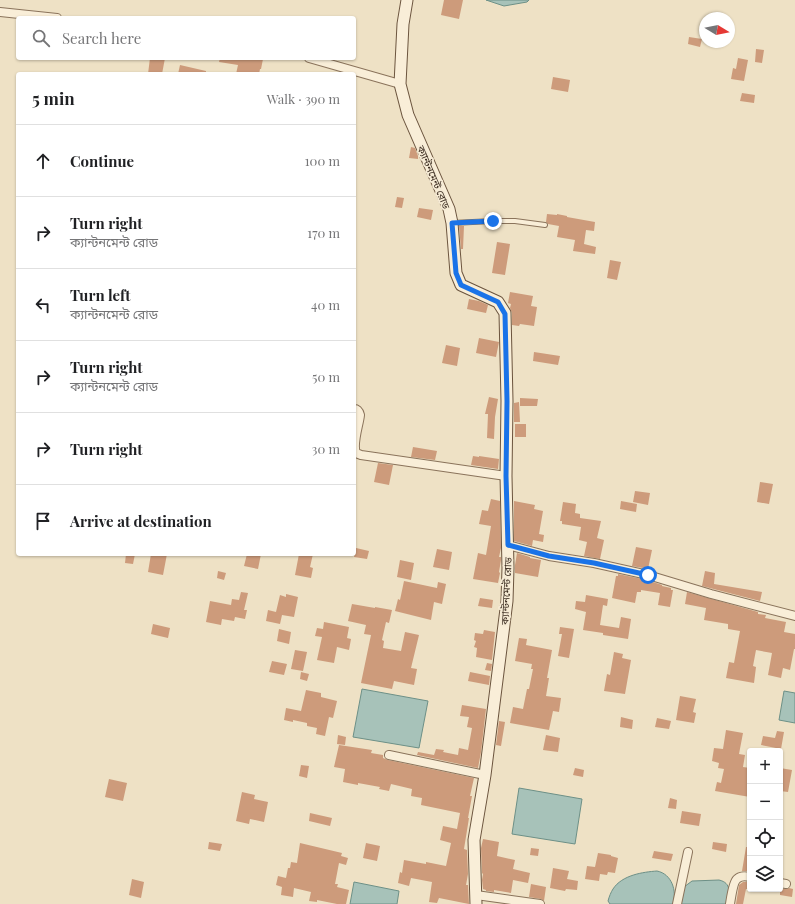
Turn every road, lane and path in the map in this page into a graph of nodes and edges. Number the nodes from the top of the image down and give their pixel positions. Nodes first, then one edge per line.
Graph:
1 (408, 0) edge
2 (0, 12) edge
3 (38, 16) edge
4 (316, 60) edge
5 (400, 84) junction
6 (452, 223) junction
7 (545, 225) dead end
8 (356, 409) edge
9 (356, 439) edge
10 (356, 454) edge
11 (506, 476) junction
12 (508, 545) junction
13 (795, 616) edge
14 (389, 755) dead end
15 (485, 775) junction
16 (688, 852) dead end
17 (747, 876) edge
18 (476, 899) edge
19 (540, 904) edge
20 (677, 904) edge
21 (730, 904) edge

1 - 5 main road, ক্যান্টনমেন্ট রোড
2 - 3 street
4 - 5 street
5 - 6 main road, ক্যান্টনমেন্ট রোড
6 - 7 lane
6 - 11 main road, ক্যান্টনমেন্ট রোড
8 - 9 street
10 - 11 street
11 - 12 main road, ক্যান্টনমেন্ট রোড
12 - 13 street
12 - 15 main road, ক্যান্টনমেন্ট রোড
14 - 15 street
15 - 18 main road, ক্যান্টনমেন্ট রোড
16 - 20 street
17 - 21 street
18 - 19 street

